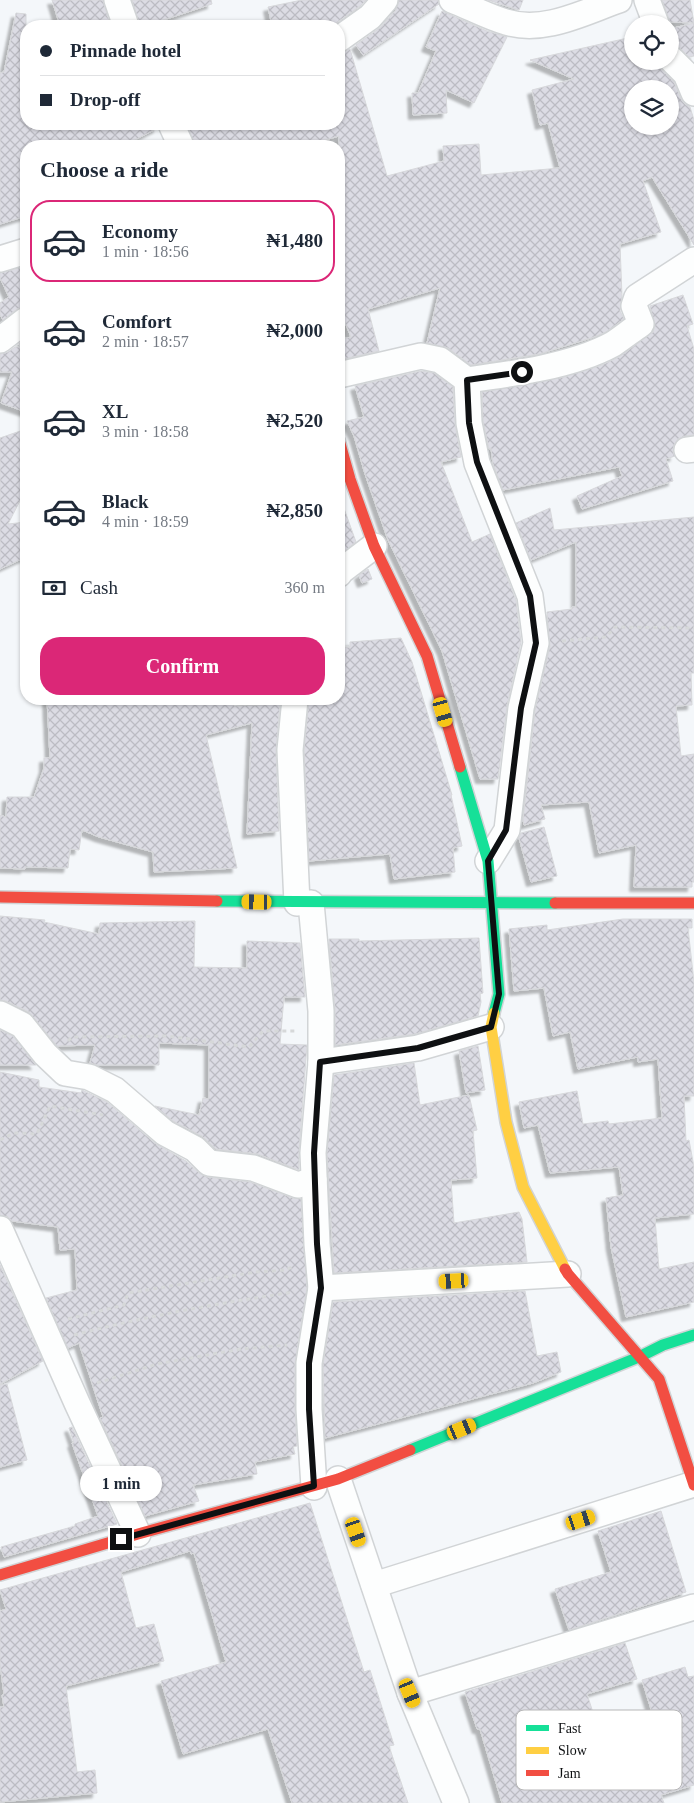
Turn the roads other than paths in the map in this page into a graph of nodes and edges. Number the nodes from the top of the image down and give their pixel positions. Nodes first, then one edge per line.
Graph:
1 (117, 0) edge
2 (385, 0) edge
3 (452, 0) edge
4 (619, 0) edge
5 (647, 0) edge
6 (653, 15) edge
7 (124, 20) edge
8 (345, 35) edge
9 (679, 67) edge
10 (694, 93) edge
11 (20, 253) edge
12 (0, 259) edge
13 (694, 260) edge
14 (20, 325) edge
15 (0, 340) edge
16 (345, 374) edge
17 (467, 380) junction
18 (345, 461) edge
19 (374, 546) junction
20 (345, 568) edge
21 (294, 705) edge
22 (488, 861) junction
23 (0, 897) edge
24 (304, 903) junction
25 (694, 903) edge
26 (492, 904) junction
27 (0, 1014) edge
28 (491, 1027) junction
29 (320, 1062) junction
30 (314, 1180) junction
31 (0, 1229) edge
32 (568, 1274) junction
33 (321, 1288) junction
34 (694, 1335) edge
35 (639, 1357) junction
36 (338, 1479) junction
37 (694, 1484) edge
38 (314, 1486) junction
39 (138, 1534) junction
40 (0, 1575) edge
41 (374, 1585) junction
42 (694, 1607) edge
43 (410, 1693) junction
44 (456, 1803) edge

1 - 7 street
2 - 8 street
3 - 4 street
5 - 6 street
9 - 10 street
11 - 12 street
13 - 17 street
14 - 15 street
16 - 17 street
17 - 22 street
18 - 19 street
19 - 20 street
19 - 22 street
21 - 24 street
22 - 26 street
23 - 24 street
24 - 26 street
24 - 29 street
25 - 26 street
26 - 28 street
27 - 30 street
28 - 29 street
28 - 32 street
29 - 30 street
30 - 33 street
31 - 39 street
32 - 33 street
32 - 35 street
33 - 38 street
34 - 35 street
35 - 36 street
35 - 37 street
36 - 38 street
36 - 41 street
37 - 41 street
38 - 39 street
39 - 40 street
41 - 43 street
42 - 43 street
43 - 44 street

